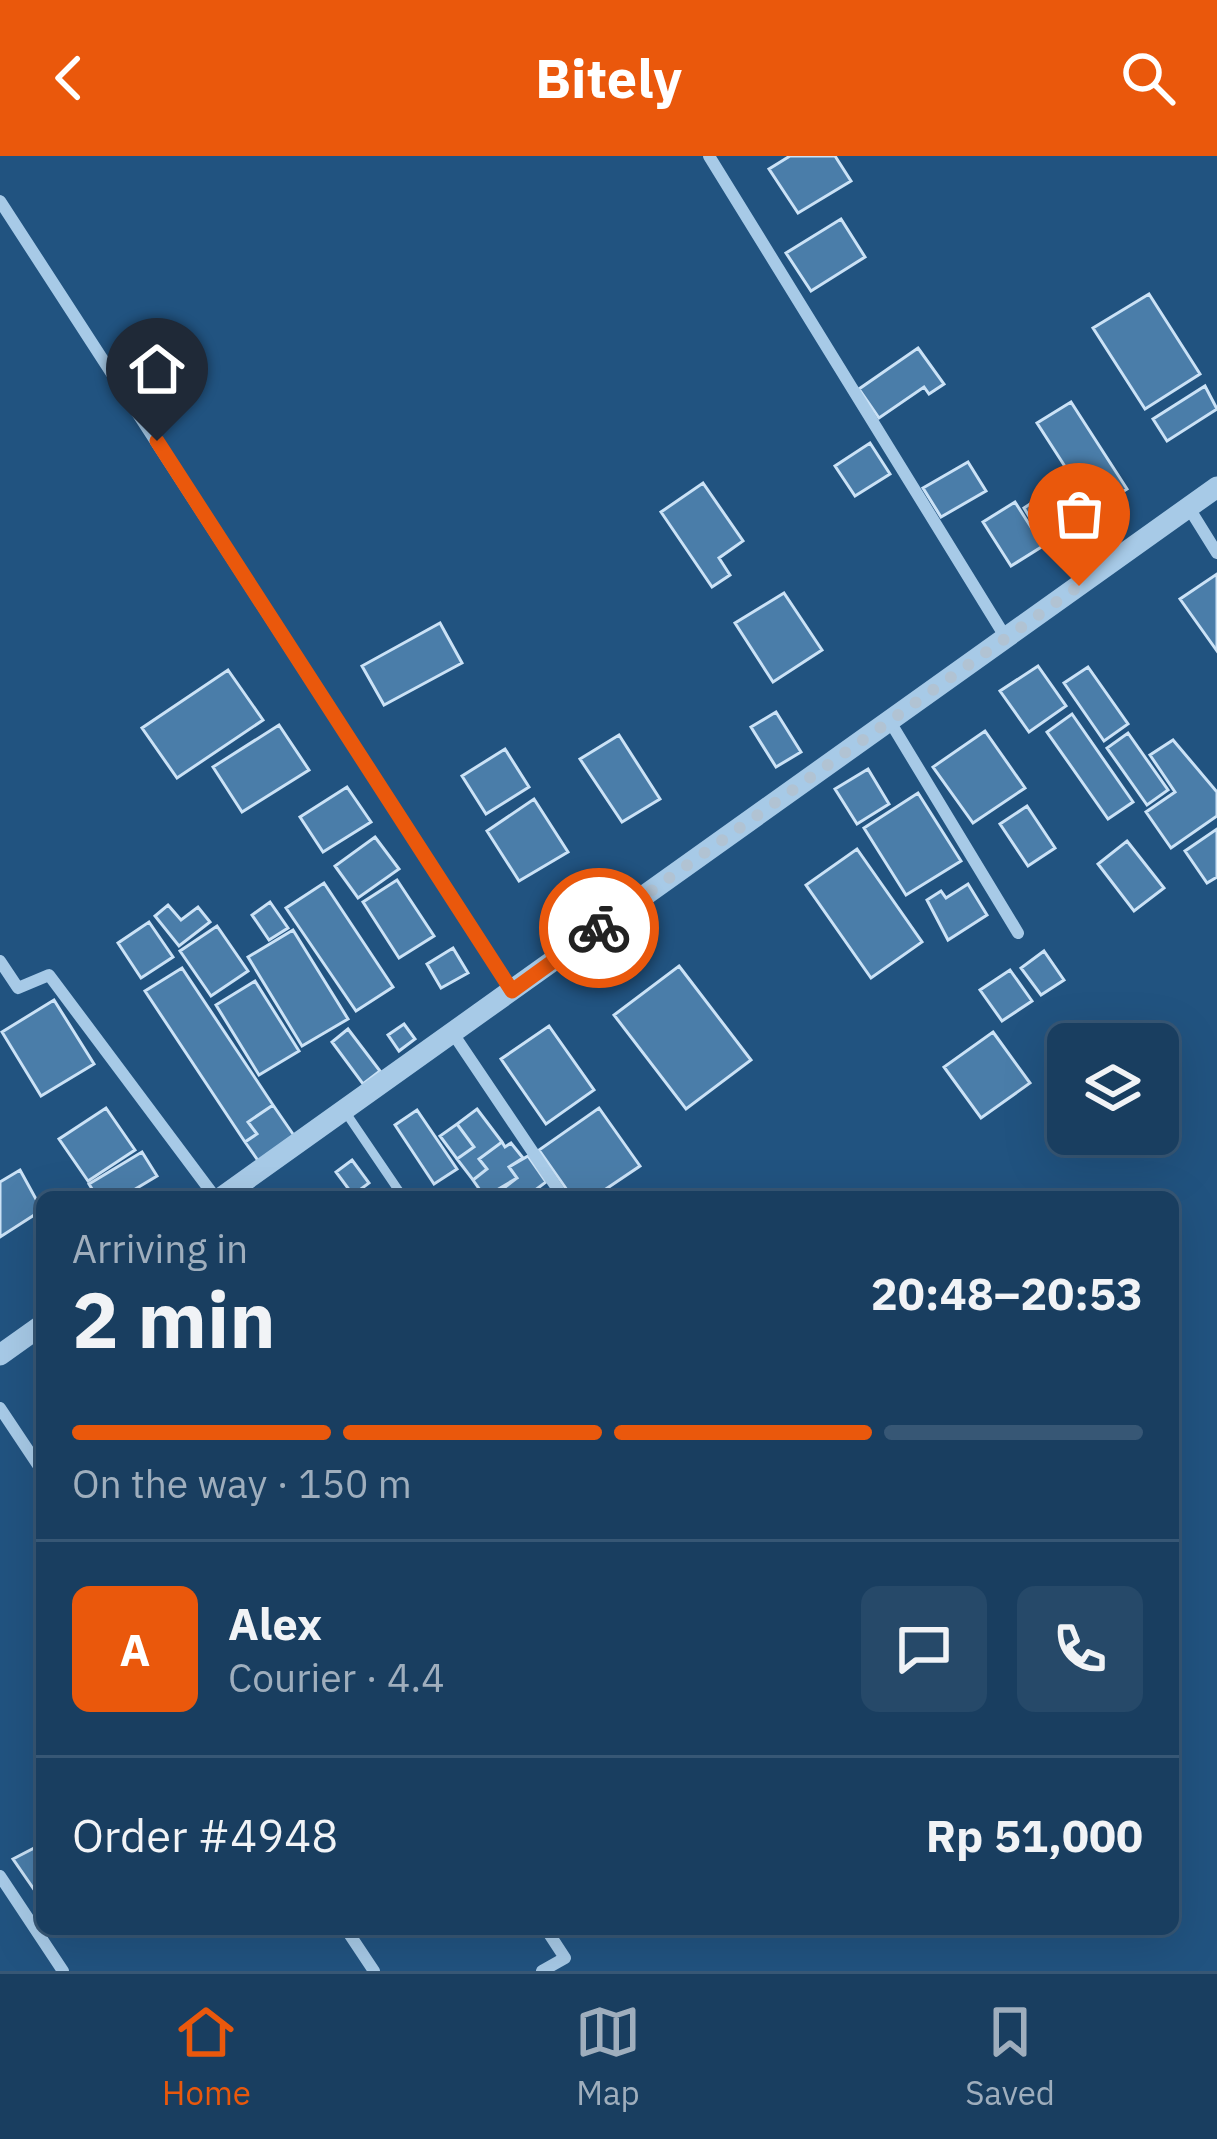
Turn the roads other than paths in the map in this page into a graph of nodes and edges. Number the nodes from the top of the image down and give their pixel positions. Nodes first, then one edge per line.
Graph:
1 (709, 156) edge
2 (0, 201) edge
3 (1217, 488) edge
4 (1189, 508) junction
5 (1217, 553) edge
6 (1006, 638) junction
7 (889, 721) junction
8 (1018, 933) dead end
9 (0, 961) edge
10 (512, 991) junction
11 (454, 1035) junction
12 (344, 1110) junction
13 (213, 1191) edge
14 (227, 1191) edge
15 (399, 1191) edge
16 (559, 1191) edge
17 (36, 1329) edge
18 (0, 1355) edge
19 (0, 1408) edge
20 (36, 1462) edge
21 (0, 1876) edge
22 (36, 1931) edge
23 (39, 1935) edge
24 (350, 1935) edge
25 (550, 1935) edge
26 (62, 1971) edge
27 (374, 1971) edge
28 (542, 1971) edge

1 - 6 street
2 - 10 street
3 - 4 street
4 - 5 street
4 - 6 street
6 - 7 street
7 - 8 street
7 - 10 street
9 - 13 street
10 - 11 street
11 - 12 street
11 - 16 street
12 - 14 street
12 - 15 lane
17 - 18 street
19 - 20 street
21 - 22 street
23 - 26 street
24 - 27 street
25 - 28 street

